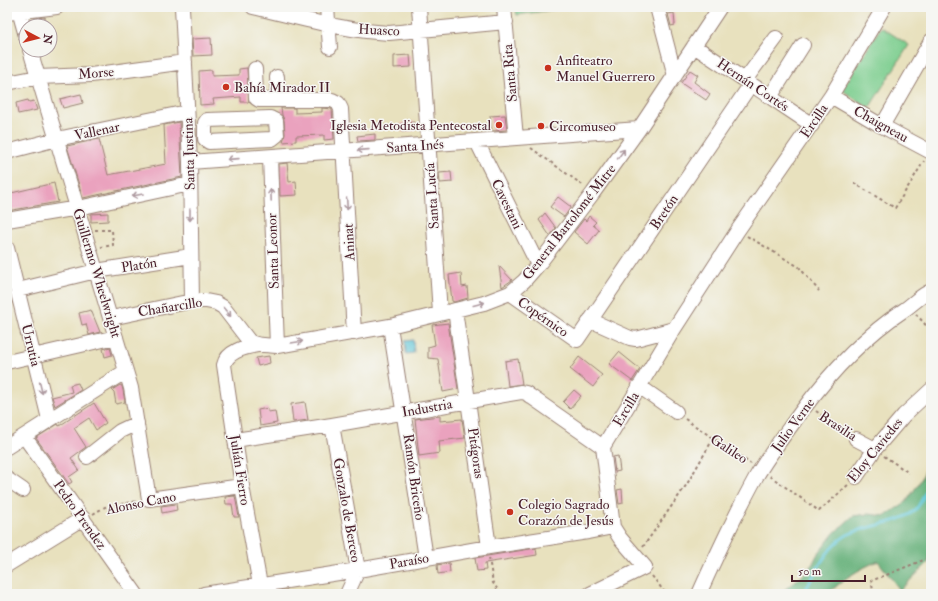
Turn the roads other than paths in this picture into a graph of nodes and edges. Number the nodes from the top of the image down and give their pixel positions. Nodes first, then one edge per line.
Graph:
1 (58, 7) edge
2 (182, 7) edge
3 (253, 7) edge
4 (327, 7) edge
5 (419, 7) edge
6 (504, 7) edge
7 (657, 7) edge
8 (720, 7) edge
9 (884, 7) edge
10 (14, 10) edge
11 (506, 22) junction
12 (328, 24) junction
13 (421, 30) junction
14 (776, 38) dead end
15 (931, 41) edge
16 (803, 45) dead end
17 (330, 46) dead end
18 (694, 46) junction
19 (32, 58) edge
20 (185, 62) junction
21 (255, 69) dead end
22 (38, 76) junction
23 (675, 76) junction
24 (277, 77) dead end
25 (748, 82) junction
26 (7, 83) edge
27 (831, 96) junction
28 (770, 97) junction
29 (278, 100) junction
30 (188, 112) junction
31 (812, 124) junction
32 (882, 126) junction
33 (639, 129) junction
34 (516, 138) junction
35 (57, 139) junction
36 (262, 140) junction
37 (477, 142) junction
38 (429, 145) junction
39 (7, 152) edge
40 (343, 152) junction
41 (930, 152) edge
42 (267, 157) junction
43 (190, 162) junction
44 (190, 184) junction
45 (78, 208) junction
46 (7, 220) edge
47 (7, 248) edge
48 (191, 256) junction
49 (538, 265) junction
50 (96, 271) junction
51 (18, 290) junction
52 (931, 291) edge
53 (510, 293) junction
54 (192, 301) junction
55 (455, 310) junction
56 (440, 313) junction
57 (110, 318) junction
58 (590, 320) junction
59 (390, 326) junction
60 (674, 329) junction
61 (354, 333) junction
62 (116, 337) junction
63 (577, 340) joint
64 (259, 345) junction
65 (277, 346) junction
66 (229, 355) joint
67 (34, 356) junction
68 (7, 362) edge
69 (126, 370) junction
70 (639, 386) junction
71 (931, 390) edge
72 (469, 401) junction
73 (404, 412) junction
74 (676, 412) road end
75 (49, 419) junction
76 (136, 423) junction
77 (332, 425) junction
78 (24, 436) junction
79 (856, 438) road end
80 (235, 440) junction
81 (7, 447) edge
82 (603, 447) junction
83 (875, 449) junction
84 (87, 457) dead end
85 (856, 477) road end
86 (7, 479) edge
87 (242, 486) junction
88 (23, 490) dead end
89 (149, 499) joint
90 (83, 518) junction
91 (613, 527) junction
92 (489, 547) junction
93 (426, 558) junction
94 (7, 565) edge
95 (358, 570) junction
96 (260, 585) junction
97 (136, 594) edge
98 (204, 594) edge
99 (348, 594) edge
100 (590, 594) edge
101 (699, 594) edge

1 - 10 street
2 - 20 street, Santa Justina
3 - 12 street, Huasco
4 - 12 street
5 - 13 street, Santa Lucía
6 - 11 street, Santa Rita
7 - 23 street
8 - 18 street, General Bartolomé Mitre
9 - 27 street, Ercilla
11 - 13 street, Huasco
11 - 34 street, Santa Rita
12 - 13 street, Huasco
12 - 17 street
13 - 38 street, Santa Lucía
14 - 25 street, Bretón
15 - 32 street
16 - 28 street
18 - 23 street, General Bartolomé Mitre
18 - 25 street, Hernán Cortés
19 - 22 street, Guillermo Wheelwright
20 - 22 street, Morse
20 - 30 street, Santa Justina
21 - 29 street
22 - 26 street, Morse
22 - 35 street, Guillermo Wheelwright
23 - 33 street, General Bartolomé Mitre
24 - 29 street
25 - 28 street, Hernán Cortés
25 - 58 street, Bretón
27 - 31 street, Ercilla
27 - 32 street, Chaigneau
28 - 31 street, Hernán Cortés
29 - 40 street, Aninat
30 - 35 street, Vallenar
30 - 43 street, Santa Justina
31 - 60 street, Ercilla
32 - 41 street, Chaigneau
33 - 34 street, Santa Inés
49 -> 33 street, General Bartolomé Mitre
34 - 37 street, Santa Inés
35 - 39 street, Vallenar
35 - 45 street, Guillermo Wheelwright
36 - 36 street
36 - 42 street, Santa Leonor
37 - 38 street, Santa Inés
37 - 49 street, Cavestani
38 -> 40 street, Santa Inés
38 - 56 street, Santa Lucía
40 - 42 street, Santa Inés
40 -> 61 street, Aninat
42 -> 43 street, Santa Inés
65 -> 42 street, Santa Leonor
43 - 44 street, Santa Justina
44 -> 45 street
44 -> 48 street, Santa Justina
45 - 46 street
45 - 50 street, Guillermo Wheelwright
47 - 51 street, Urrutia
48 - 50 street, Platón
48 - 54 street, Santa Justina
49 - 53 street, General Bartolomé Mitre
50 - 51 street, Platón
50 - 57 street, Guillermo Wheelwright
51 - 67 street, Urrutia
52 - 101 street, Julio Verne
55 -> 53 street, General Bartolomé Mitre
53 - 63 street, Copérnico
54 - 57 street, Chañarcillo
54 -> 64 street, Chañarcillo
55 - 56 street, General Bartolomé Mitre
55 - 72 street, Pitágoras
56 - 59 street, General Bartolomé Mitre
57 - 62 street, Guillermo Wheelwright
58 - 60 street, Copérnico
58 - 63 street, Bretón
59 - 61 street, General Bartolomé Mitre
59 - 73 street, Ramón Briceño
60 - 70 street, Ercilla
65 -> 61 street, General Bartolomé Mitre
62 - 67 street
62 - 69 street, Guillermo Wheelwright
64 - 65 street, General Bartolomé Mitre
64 - 66 street, General Bartolomé Mitre
66 - 80 street, Julián Fierro
67 - 68 street
67 -> 75 street, Urrutia
69 - 75 street
69 - 76 street, Guillermo Wheelwright
70 - 74 street
70 - 82 street, Ercilla
71 - 83 street, Eloy Caviedes
72 - 73 street, Industria
72 - 82 street, Industria
72 - 92 street, Pitágoras
73 - 77 street, Industria
73 - 93 street, Ramón Briceño
75 - 78 street
76 - 84 street
76 - 89 street, Guillermo Wheelwright
77 - 80 street, Industria
77 - 95 street, Gonzalo de Berceo
78 - 81 street
78 - 90 street, Pedro Prendez
79 - 83 street, Brasilia
80 - 87 street, Julián Fierro
82 - 91 street
83 - 85 street, Eloy Caviedes
86 - 88 street
87 - 89 street, Alonso Cano
87 - 96 street, Julián Fierro
90 - 94 street
90 - 97 street, Pedro Prendez
91 - 92 street, Paraíso
91 - 100 street
92 - 93 street, Paraíso
93 - 95 street, Paraíso
95 - 96 street, Paraíso
95 - 99 street, Gonzalo de Berceo
96 - 98 street, Paraíso

